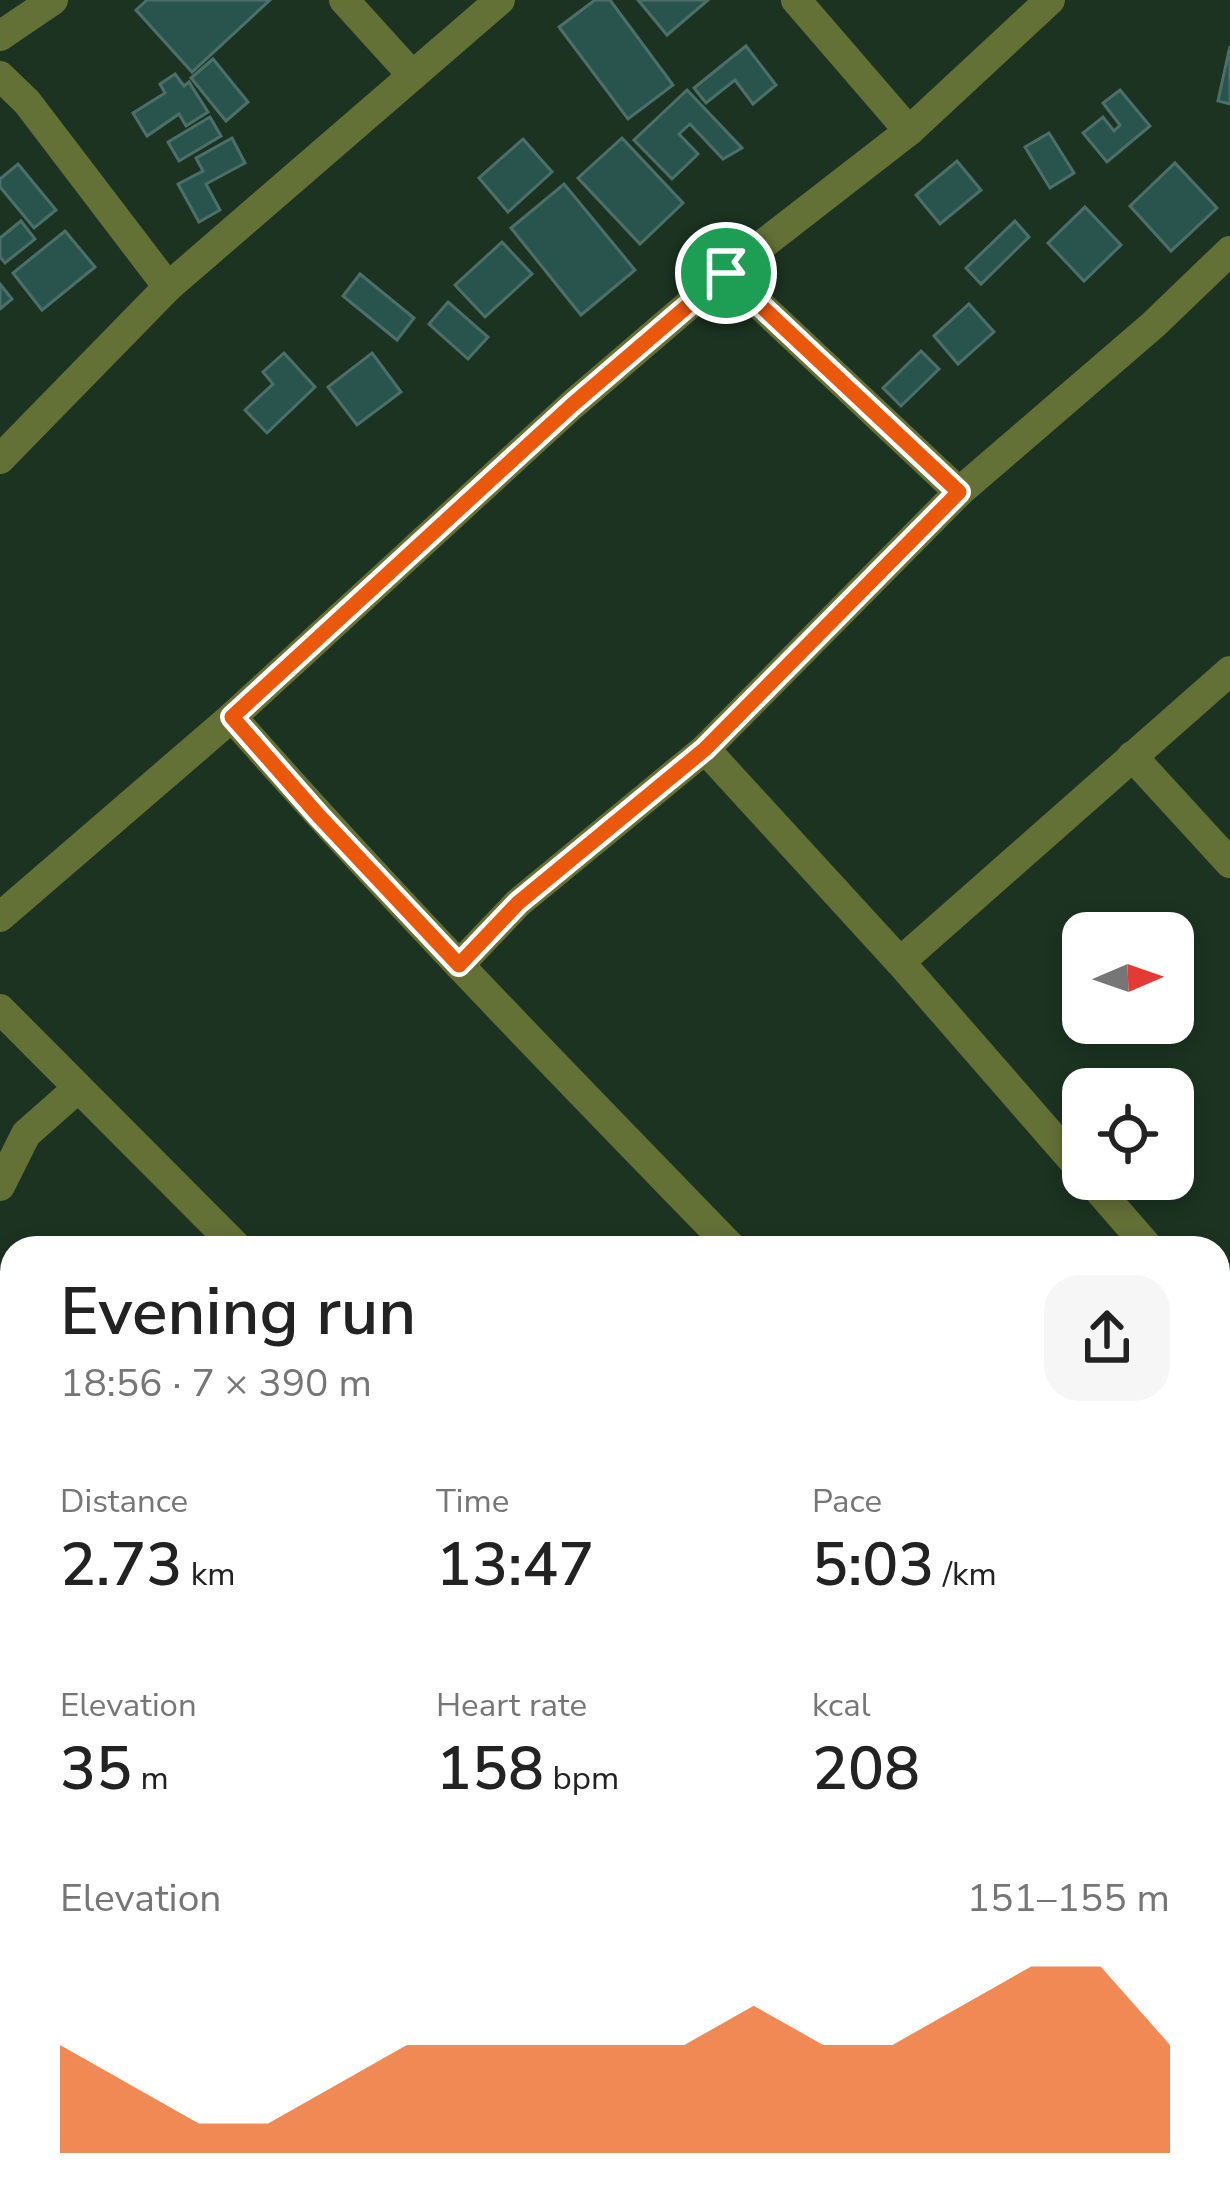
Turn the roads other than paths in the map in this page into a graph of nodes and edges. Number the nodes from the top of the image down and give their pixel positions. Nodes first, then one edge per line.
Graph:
1 (53, 0) edge
2 (344, 0) edge
3 (500, 0) edge
4 (796, 0) edge
5 (1050, 0) edge
6 (0, 36) edge
7 (412, 75) junction
8 (0, 76) edge
9 (908, 131) junction
10 (1230, 251) edge
11 (726, 273) junction
12 (168, 287) junction
13 (0, 459) edge
14 (959, 492) junction
15 (1230, 671) edge
16 (232, 717) junction
17 (705, 749) junction
18 (1132, 756) junction
19 (1230, 863) edge
20 (0, 917) edge
21 (900, 962) junction
22 (459, 965) junction
23 (0, 1010) edge
24 (78, 1088) junction
25 (1062, 1148) edge
26 (0, 1186) edge
27 (1107, 1200) edge
28 (226, 1236) edge
29 (720, 1236) edge
30 (1138, 1236) edge

1 - 6 street
2 - 7 street
3 - 7 street
4 - 9 street
5 - 9 street
7 - 12 street
8 - 12 street
9 - 11 street
10 - 14 street
11 - 14 street
11 - 16 street
12 - 13 street
14 - 17 street
15 - 18 street
16 - 20 street
16 - 22 street
17 - 21 street
17 - 22 street
18 - 19 street
18 - 21 street
21 - 25 street
22 - 29 street
23 - 24 street
24 - 26 street
24 - 28 street
27 - 30 street

